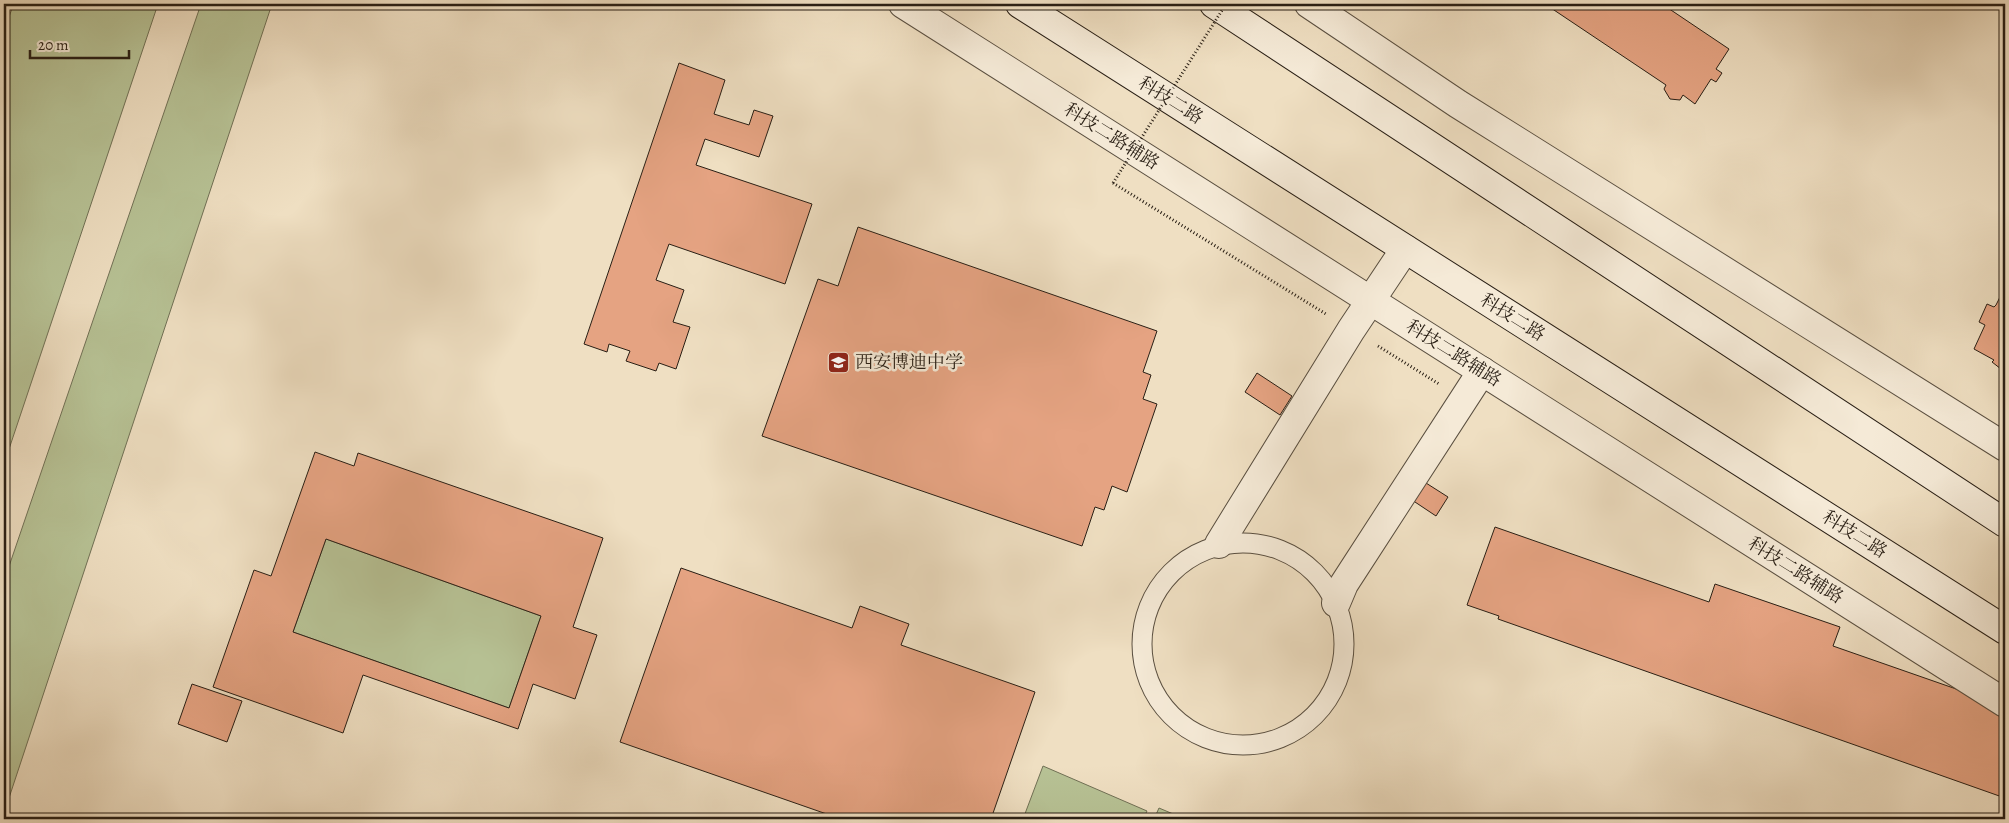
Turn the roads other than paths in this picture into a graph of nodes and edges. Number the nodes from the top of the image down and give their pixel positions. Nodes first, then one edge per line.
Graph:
1 (903, 4) edge
2 (1020, 4) edge
3 (1214, 4) edge
4 (1310, 4) edge
5 (1405, 249) junction
6 (1370, 300) junction
7 (1482, 371) junction
8 (2005, 447) edge
9 (2005, 523) edge
10 (1219, 544) junction
11 (1336, 603) junction
12 (2005, 630) edge
13 (2005, 703) edge

1 - 6 street, 科技二路辅路
2 - 5 street, 科技二路
3 - 9 street
4 - 8 street
5 - 6 street
5 - 12 street, 科技二路
6 - 7 street, 科技二路辅路
6 - 10 street
7 - 11 street
7 - 13 street, 科技二路辅路
10 - 11 lane
10 - 11 lane

